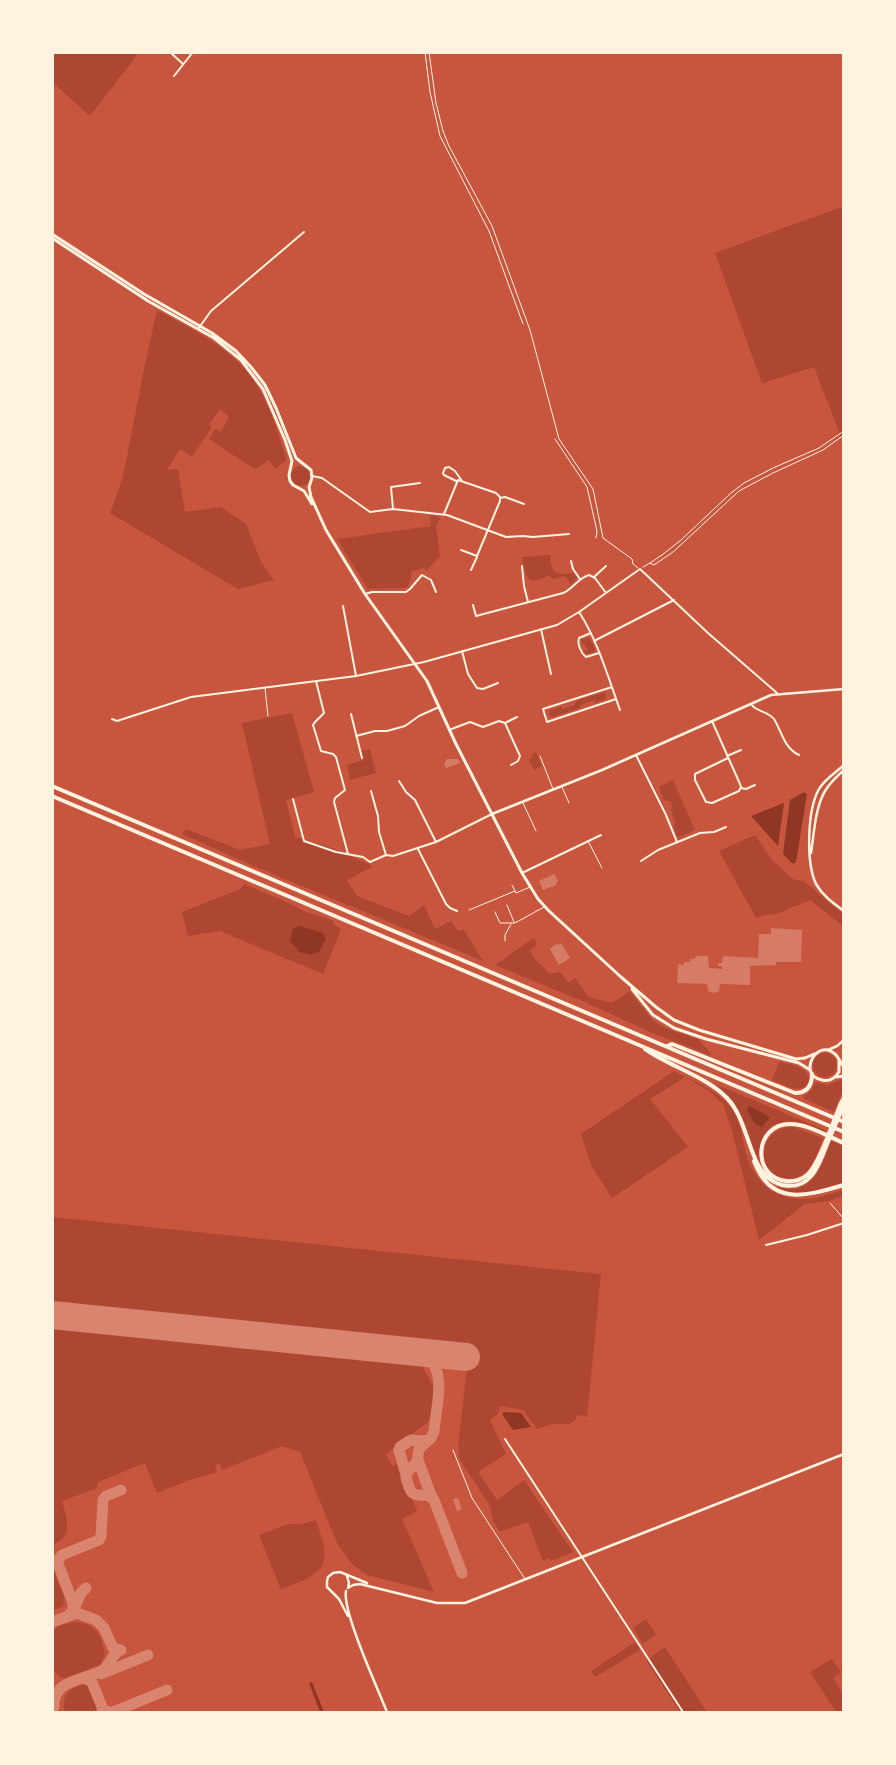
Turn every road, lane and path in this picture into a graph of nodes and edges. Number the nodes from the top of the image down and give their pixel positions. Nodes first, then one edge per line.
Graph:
1 (170, 52) edge
2 (193, 52) edge
3 (426, 52) edge
4 (430, 52) edge
5 (183, 64) junction
6 (174, 76) dead end
7 (304, 232) dead end
8 (52, 236) edge
9 (523, 324) dead end
10 (198, 328) junction
11 (844, 430) edge
12 (844, 436) edge
13 (555, 440) dead end
14 (302, 464) junction
15 (290, 470) junction
16 (312, 476) junction
17 (456, 481) junction
18 (462, 481) junction
19 (310, 483) junction
20 (420, 484) dead end
21 (298, 488) junction
22 (500, 498) junction
23 (524, 504) dead end
24 (394, 509) junction
25 (316, 510) junction
26 (444, 514) junction
27 (489, 530) junction
28 (569, 534) dead end
29 (596, 538) dead end
30 (461, 550) dead end
31 (477, 556) junction
32 (571, 561) dead end
33 (650, 563) junction
34 (522, 566) dead end
35 (606, 566) dead end
36 (640, 569) junction
37 (470, 570) dead end
38 (594, 577) junction
39 (580, 580) junction
40 (436, 592) dead end
41 (365, 594) junction
42 (606, 594) junction
43 (674, 600) junction
44 (528, 602) junction
45 (473, 605) dead end
46 (343, 606) dead end
47 (579, 612) junction
48 (541, 630) junction
49 (591, 633) junction
50 (594, 641) junction
51 (462, 651) junction
52 (599, 652) junction
53 (415, 664) junction
54 (551, 674) dead end
55 (356, 676) junction
56 (316, 681) junction
57 (498, 683) dead end
58 (612, 687) junction
59 (265, 688) junction
60 (844, 690) edge
61 (776, 693) junction
62 (616, 699) junction
63 (751, 704) junction
64 (439, 708) junction
65 (620, 710) dead end
66 (351, 714) dead end
67 (268, 716) dead end
68 (518, 717) dead end
69 (112, 719) dead end
70 (712, 721) junction
71 (505, 723) junction
72 (449, 730) junction
73 (356, 736) junction
74 (741, 750) dead end
75 (636, 755) junction
76 (799, 755) dead end
77 (540, 756) dead end
78 (728, 757) junction
79 (362, 758) dead end
80 (511, 764) dead end
81 (844, 765) edge
82 (844, 770) edge
83 (399, 781) dead end
84 (755, 785) dead end
85 (52, 786) edge
86 (562, 786) junction
87 (741, 788) junction
88 (553, 790) junction
89 (371, 791) dead end
90 (52, 796) edge
91 (293, 799) dead end
92 (523, 802) junction
93 (569, 803) dead end
94 (492, 814) junction
95 (726, 827) dead end
96 (536, 831) dead end
97 (601, 835) dead end
98 (588, 841) junction
99 (436, 842) junction
100 (678, 842) junction
101 (418, 850) junction
102 (348, 854) junction
103 (386, 855) junction
104 (810, 860) junction
105 (641, 861) dead end
106 (602, 868) dead end
107 (522, 873) junction
108 (512, 885) dead end
109 (530, 887) junction
110 (515, 891) junction
111 (507, 905) dead end
112 (545, 907) junction
113 (469, 910) dead end
114 (457, 911) dead end
115 (844, 911) edge
116 (495, 912) dead end
117 (511, 923) junction
118 (514, 923) junction
119 (505, 941) dead end
120 (622, 977) junction
121 (844, 1040) edge
122 (638, 1044) junction
123 (667, 1046) junction
124 (827, 1050) junction
125 (814, 1054) junction
126 (839, 1060) junction
127 (844, 1067) edge
128 (811, 1072) junction
129 (844, 1076) edge
130 (835, 1077) junction
131 (844, 1098) edge
132 (842, 1104) edge
133 (844, 1122) edge
134 (844, 1132) edge
135 (826, 1142) junction
136 (844, 1142) edge
137 (750, 1144) junction
138 (844, 1186) edge
139 (830, 1203) dead end
140 (844, 1219) edge
141 (844, 1224) edge
142 (766, 1245) dead end
143 (505, 1439) dead end
144 (453, 1450) dead end
145 (844, 1454) edge
146 (583, 1557) junction
147 (346, 1575) junction
148 (525, 1580) junction
149 (378, 1588) junction
150 (347, 1590) junction
151 (332, 1593) junction
152 (352, 1624) junction
153 (387, 1712) edge
154 (683, 1712) edge

1 - 5 street
2 - 5 street
3 - 9 path
4 - 36 path
5 - 6 street
7 - 10 street
8 - 10 main road
8 - 10 main road
10 - 14 main road
10 - 15 main road
11 - 33 path
12 - 33 path
13 - 29 path
14 - 15 main road
14 - 16 main road
15 - 21 main road
16 - 19 main road
16 - 24 street
17 - 18 street
17 - 18 street
17 - 26 street
18 - 22 street
19 - 21 main road
19 - 25 main road
20 - 24 street
21 - 25 main road
22 - 23 street
22 - 27 street
24 - 26 street
25 - 41 main road
26 - 27 street
27 - 28 street
27 - 31 street
30 - 31 street
31 - 37 street
32 - 39 street
33 - 36 path
34 - 44 street
35 - 38 street
36 - 42 street
36 - 43 street
38 - 39 street
38 - 42 street
39 - 44 street
40 - 41 street
41 - 53 main road
42 - 47 street
43 - 50 street
43 - 61 street
44 - 45 street
46 - 55 street
47 - 48 street
47 - 49 street
48 - 51 street
48 - 54 street
49 - 50 street
49 - 52 street
50 - 52 street
51 - 53 street
51 - 57 street
52 - 58 street
53 - 55 street
53 - 64 main road
55 - 56 street
56 - 59 street
56 - 102 street
58 - 62 street
58 - 62 street
59 - 67 lane
59 - 69 street
60 - 61 street
61 - 63 street
62 - 65 street
63 - 70 street
63 - 76 street
64 - 72 main road
64 - 73 street
66 - 73 street
68 - 71 street
70 - 75 street
70 - 78 street
71 - 72 street
71 - 80 street
72 - 94 main road
73 - 79 street
74 - 78 street
75 - 86 street
75 - 100 street
77 - 88 lane
78 - 87 street
78 - 87 street
81 - 104 street
82 - 104 street
83 - 99 street
84 - 87 street
85 - 123 highway
86 - 88 street
86 - 93 lane
88 - 92 street
89 - 103 street
90 - 122 highway
91 - 102 street
92 - 94 street
92 - 96 lane
94 - 99 street
94 - 107 main road
95 - 100 street
97 - 98 street
98 - 106 lane
98 - 107 street
99 - 101 street
100 - 105 street
101 - 103 street
101 - 114 street
102 - 103 street
104 - 115 street
107 - 109 main road
108 - 110 lane
109 - 110 lane
109 - 112 main road
110 - 113 lane
111 - 118 lane
112 - 118 lane
112 - 120 main road
116 - 117 lane
117 - 118 lane
117 - 119 lane
120 - 125 main road
120 - 128 main road
121 - 124 street
122 - 134 highway
122 - 137 highway
123 - 128 highway
123 - 133 highway
124 - 125 main road
124 - 126 main road
125 - 128 main road
126 - 127 main road
126 - 130 main road
128 - 130 main road
129 - 130 main road
131 - 132 highway
132 - 135 highway
135 - 136 highway
135 - 137 highway
137 - 138 highway
139 - 140 lane
141 - 142 street
143 - 146 street
144 - 148 lane
145 - 146 street
146 - 148 street
146 - 154 street
147 - 149 street
147 - 150 street
147 - 151 street
148 - 149 street
149 - 150 street
150 - 151 street
150 - 152 street
151 - 152 street
152 - 153 street

